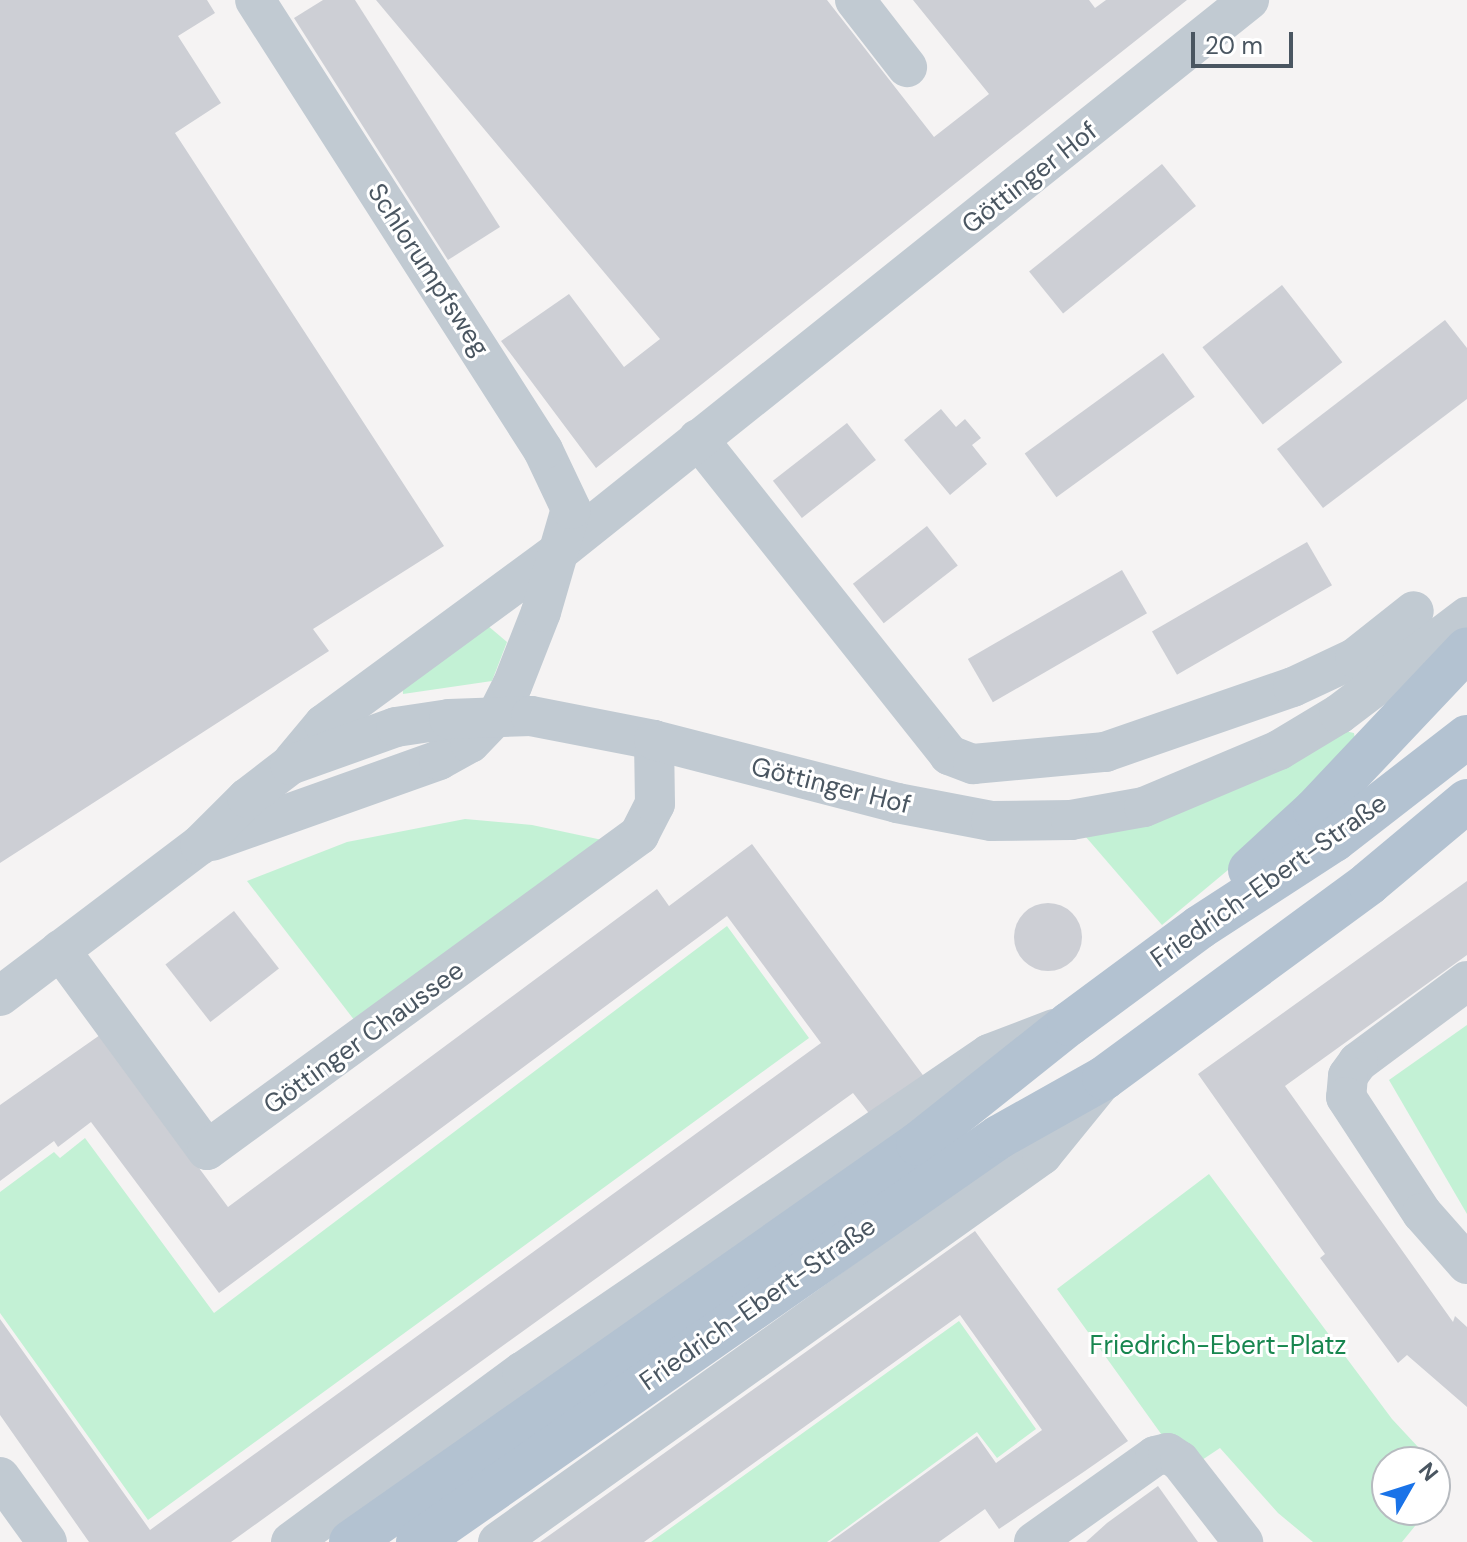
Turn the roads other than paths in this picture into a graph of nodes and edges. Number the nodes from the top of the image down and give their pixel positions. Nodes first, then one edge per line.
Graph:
1 (855, 0) edge
2 (1249, 0) edge
3 (260, 2) edge
4 (907, 67) dead end
5 (698, 439) junction
6 (561, 550) junction
7 (1414, 611) dead end
8 (1467, 617) edge
9 (1467, 649) edge
10 (497, 715) junction
11 (1467, 737) edge
12 (654, 740) junction
13 (290, 765) junction
14 (1467, 801) edge
15 (1467, 827) edge
16 (200, 845) junction
17 (1369, 883) junction
18 (1200, 927) junction
19 (60, 950) junction
20 (1467, 981) edge
21 (3, 987) edge
22 (1104, 1078) junction
23 (1467, 1264) edge
24 (531, 1389) junction
25 (0, 1477) edge
26 (47, 1542) edge
27 (291, 1542) edge
28 (351, 1542) edge
29 (418, 1542) edge
30 (498, 1542) edge
31 (1034, 1542) edge
32 (1243, 1542) edge

1 - 4 street
2 - 5 street, Göttinger Hof
3 - 6 street, Schlorumpfsweg
5 - 6 street, Göttinger Hof
5 - 7 street
6 - 10 street, Göttinger Hof
6 - 13 street
8 - 12 street, Göttinger Hof
9 - 18 main road
10 - 12 street, Göttinger Hof
10 - 13 street
10 - 16 street
11 - 18 main road, Friedrich-Ebert-Straße
12 - 19 street, Göttinger Chaussee
13 - 16 street
14 - 17 main road, Friedrich-Ebert-Straße
15 - 17 main road
16 - 19 street
17 - 22 main road, Friedrich-Ebert-Straße
18 - 24 main road, Friedrich-Ebert-Straße
19 - 21 street
20 - 23 street
22 - 29 main road, Friedrich-Ebert-Straße
22 - 30 street, Friedrich-Ebert-Straße
24 - 27 street, Friedrich-Ebert-Straße
24 - 28 main road, Friedrich-Ebert-Straße
25 - 26 street
31 - 32 street

